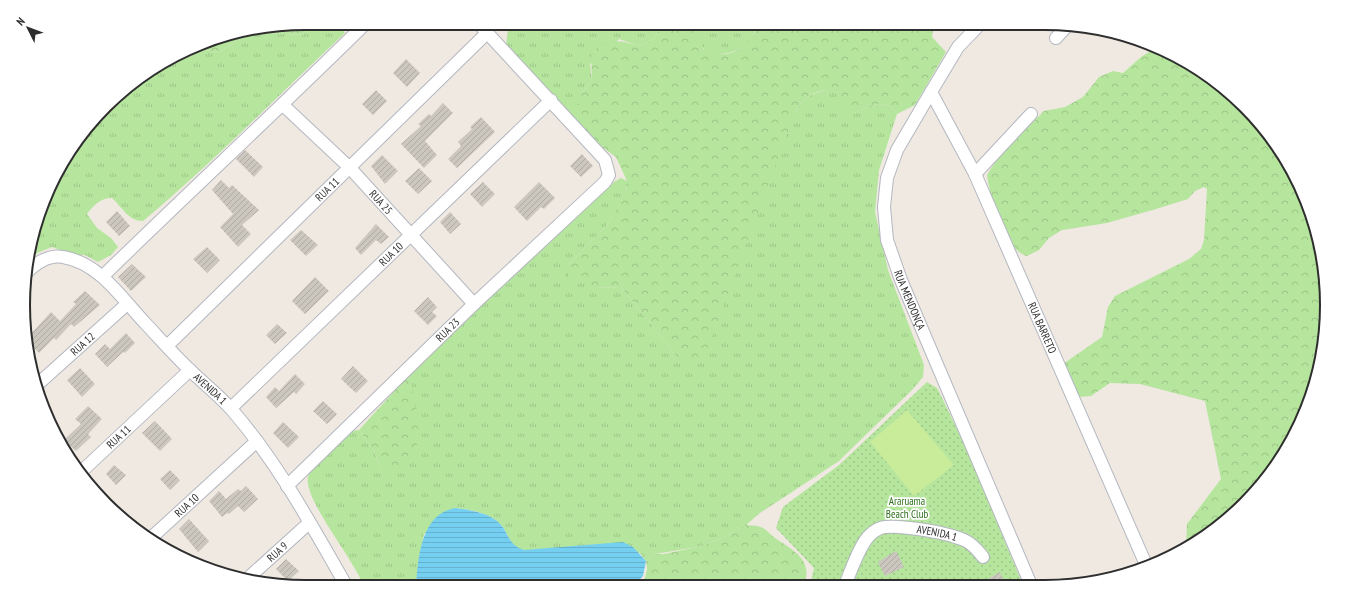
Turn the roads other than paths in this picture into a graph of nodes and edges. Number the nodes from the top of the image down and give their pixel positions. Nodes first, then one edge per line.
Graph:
1 (359, 30) edge
2 (484, 30) edge
3 (975, 30) edge
4 (1062, 31) edge
5 (487, 33) junction
6 (1056, 38) dead end
7 (931, 92) junction
8 (550, 100) junction
9 (284, 105) junction
10 (1031, 114) dead end
11 (350, 168) junction
12 (975, 174) junction
13 (411, 234) junction
14 (32, 267) edge
15 (103, 276) junction
16 (127, 304) junction
17 (474, 304) junction
18 (167, 346) junction
19 (190, 370) junction
20 (41, 381) edge
21 (231, 408) junction
22 (257, 440) junction
23 (84, 469) edge
24 (287, 486) junction
25 (309, 523) junction
26 (154, 535) edge
27 (984, 557) dead end
28 (1144, 561) edge
29 (251, 575) edge
30 (343, 580) edge
31 (848, 580) edge
32 (1029, 580) edge

1 - 9 street
2 - 5 street
3 - 7 street, RUA MENDONÇA
4 - 6 street
5 - 8 street
5 - 11 street, RUA 11
7 - 12 street, RUA BARRETO
7 - 32 street, RUA MENDONÇA
8 - 13 street, RUA 10
8 - 17 street, RUA 23
9 - 11 street, RUA 25
9 - 15 street
10 - 12 street
11 - 13 street, RUA 25
11 - 18 street, RUA 11
12 - 28 street, RUA BARRETO
13 - 17 street, RUA 25
13 - 21 street, RUA 10
14 - 15 street, AVENIDA 1
15 - 16 street, AVENIDA 1
16 - 18 street, AVENIDA 1
16 - 20 street, RUA 12
17 - 24 street, RUA 23
18 - 19 street, AVENIDA 1
19 - 21 street, AVENIDA 1
19 - 23 street, RUA 11
21 - 22 street, AVENIDA 1
22 - 24 street, AVENIDA 1
22 - 26 street, RUA 10
24 - 25 street, AVENIDA 1
25 - 29 street, RUA 9
25 - 30 street, AVENIDA 1
27 - 31 street, AVENIDA 1

